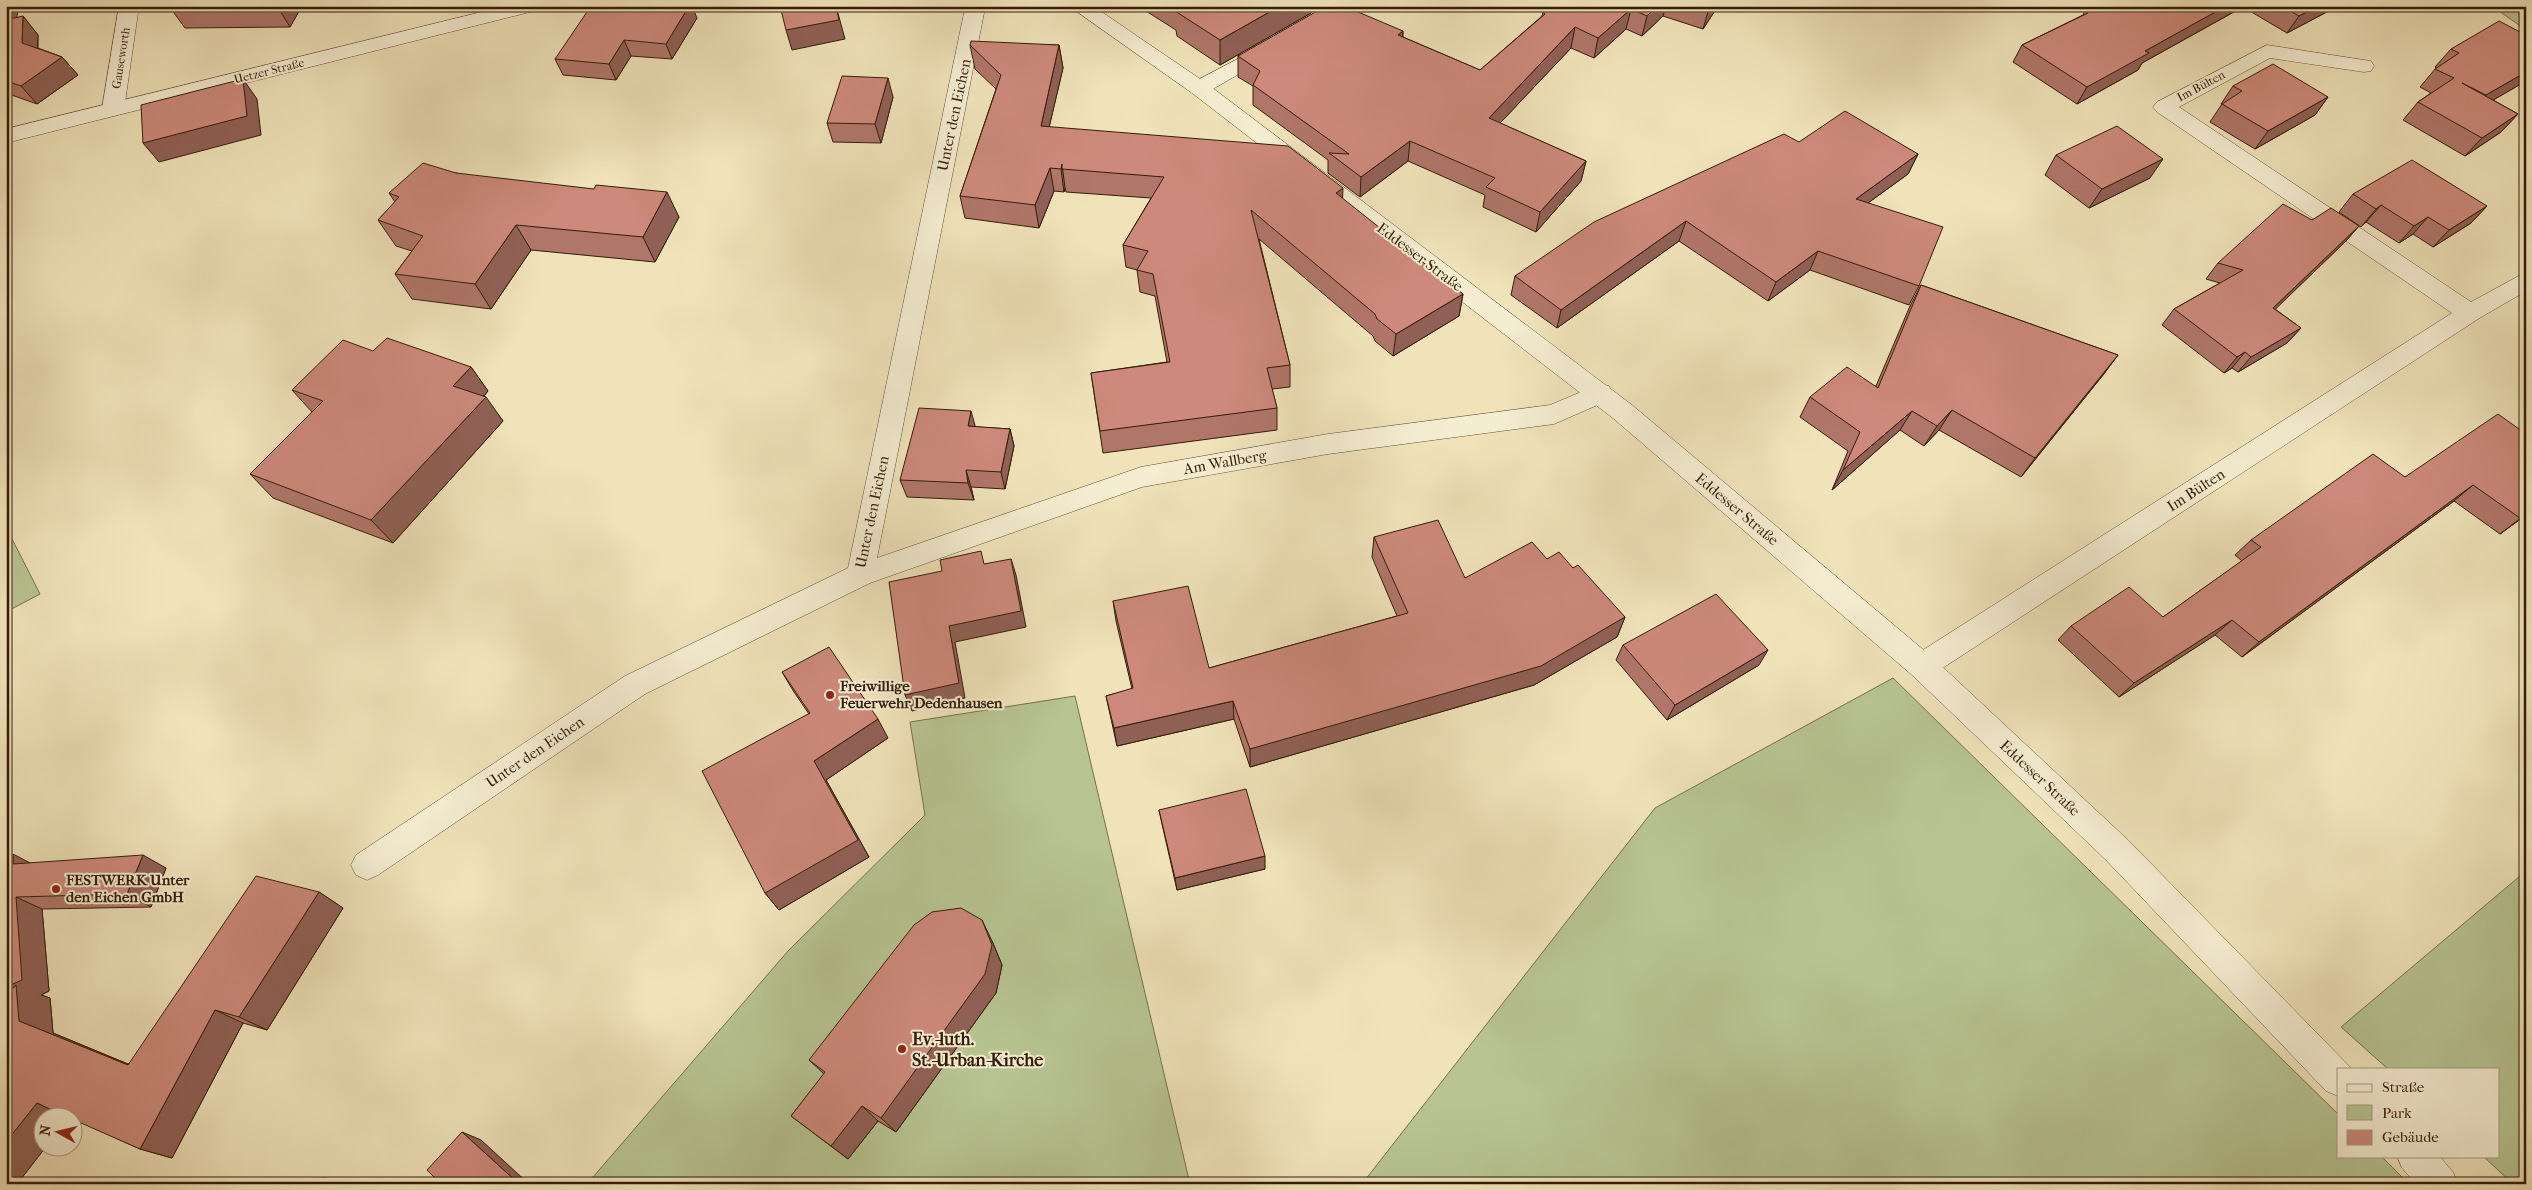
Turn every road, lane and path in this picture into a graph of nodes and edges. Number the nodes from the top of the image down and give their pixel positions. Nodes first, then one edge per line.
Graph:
1 (129, 6) edge
2 (531, 6) edge
3 (979, 6) edge
4 (1079, 6) edge
5 (1285, 39) edge
6 (2364, 66) dead end
7 (1199, 88) junction
8 (114, 109) junction
9 (6, 136) edge
10 (2526, 280) edge
11 (2470, 313) junction
12 (1600, 393) junction
13 (860, 575) junction
14 (1922, 666) junction
15 (367, 865) dead end
16 (2337, 1078) edge
17 (2416, 1158) edge
18 (2441, 1184) edge

1 - 8 street, Gauseworth
2 - 8 street, Uetzer Straße
3 - 13 street, Unter den Eichen
4 - 7 street, Eddesser Straße
5 - 7 street
6 - 11 street, Im Bülten
7 - 12 street, Eddesser Straße
8 - 9 street, Uetzer Straße
10 - 11 street, Im Bülten
11 - 14 street, Im Bülten
12 - 13 street, Am Wallberg
12 - 14 street, Eddesser Straße
13 - 15 street, Unter den Eichen
14 - 16 street, Eddesser Straße
17 - 18 street

